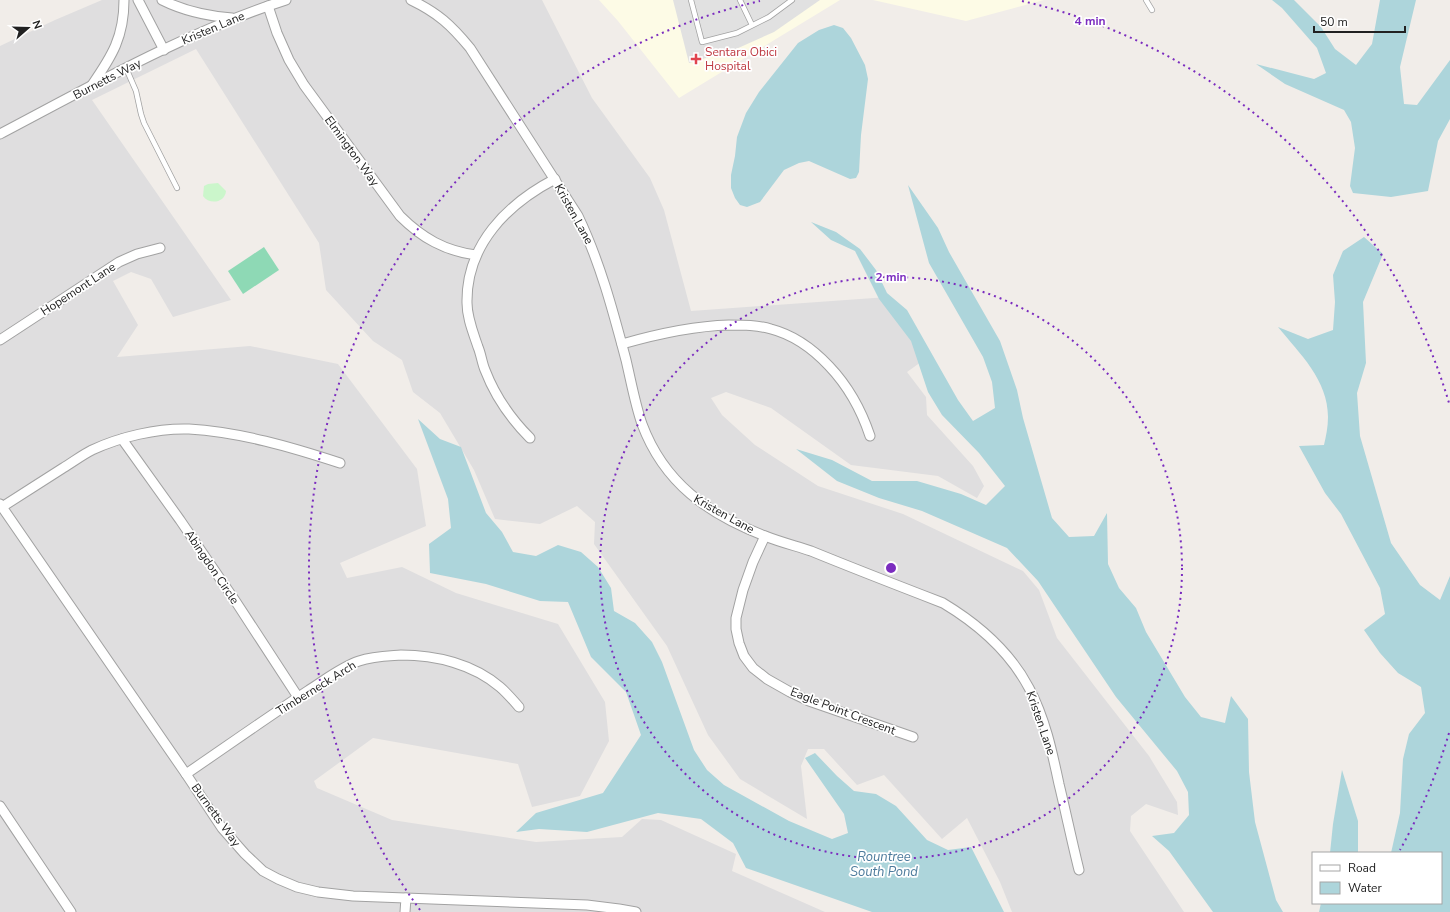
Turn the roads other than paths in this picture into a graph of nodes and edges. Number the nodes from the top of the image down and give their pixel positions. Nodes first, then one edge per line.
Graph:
1 (124, 0) edge
2 (138, 0) edge
3 (162, 0) edge
4 (286, 0) edge
5 (411, 0) edge
6 (691, 0) edge
7 (740, 0) edge
8 (792, 0) edge
9 (1146, 0) edge
10 (268, 6) junction
11 (1152, 10) dead end
12 (233, 19) junction
13 (752, 25) junction
14 (164, 50) junction
15 (126, 68) junction
16 (91, 86) junction
17 (0, 134) edge
18 (555, 179) junction
19 (177, 188) dead end
20 (160, 248) dead end
21 (476, 255) junction
22 (0, 340) edge
23 (622, 344) junction
24 (870, 436) dead end
25 (530, 438) dead end
26 (122, 439) junction
27 (340, 463) dead end
28 (1, 505) edge
29 (765, 536) junction
30 (298, 697) junction
31 (519, 707) dead end
32 (913, 737) dead end
33 (186, 774) junction
34 (0, 806) edge
35 (1079, 870) dead end
36 (406, 898) junction
37 (71, 912) edge
38 (405, 912) edge
39 (636, 912) edge

1 - 16 street
2 - 14 street
3 - 12 street
4 - 10 street, Kristen Lane
5 - 18 street, Kristen Lane
6 - 13 lane
7 - 13 lane
8 - 13 lane
9 - 11 lane
10 - 12 street, Kristen Lane
10 - 21 street, Elmington Way
12 - 14 street, Kristen Lane
14 - 15 street, Burnetts Way
15 - 16 street, Burnetts Way
15 - 19 lane
16 - 17 street, Burnetts Way
18 - 21 street
18 - 23 street, Kristen Lane
20 - 22 street, Hopemont Lane
21 - 25 street
23 - 24 street
23 - 29 street, Kristen Lane
26 - 27 street
26 - 28 street
26 - 30 street, Abingdon Circle
28 - 33 street, Burnetts Way
29 - 32 street, Eagle Point Crescent
29 - 35 street, Kristen Lane
30 - 31 street, Timberneck Arch
30 - 33 street, Timberneck Arch
33 - 36 street, Burnetts Way
34 - 37 street
36 - 38 street
36 - 39 street, Burnetts Way

